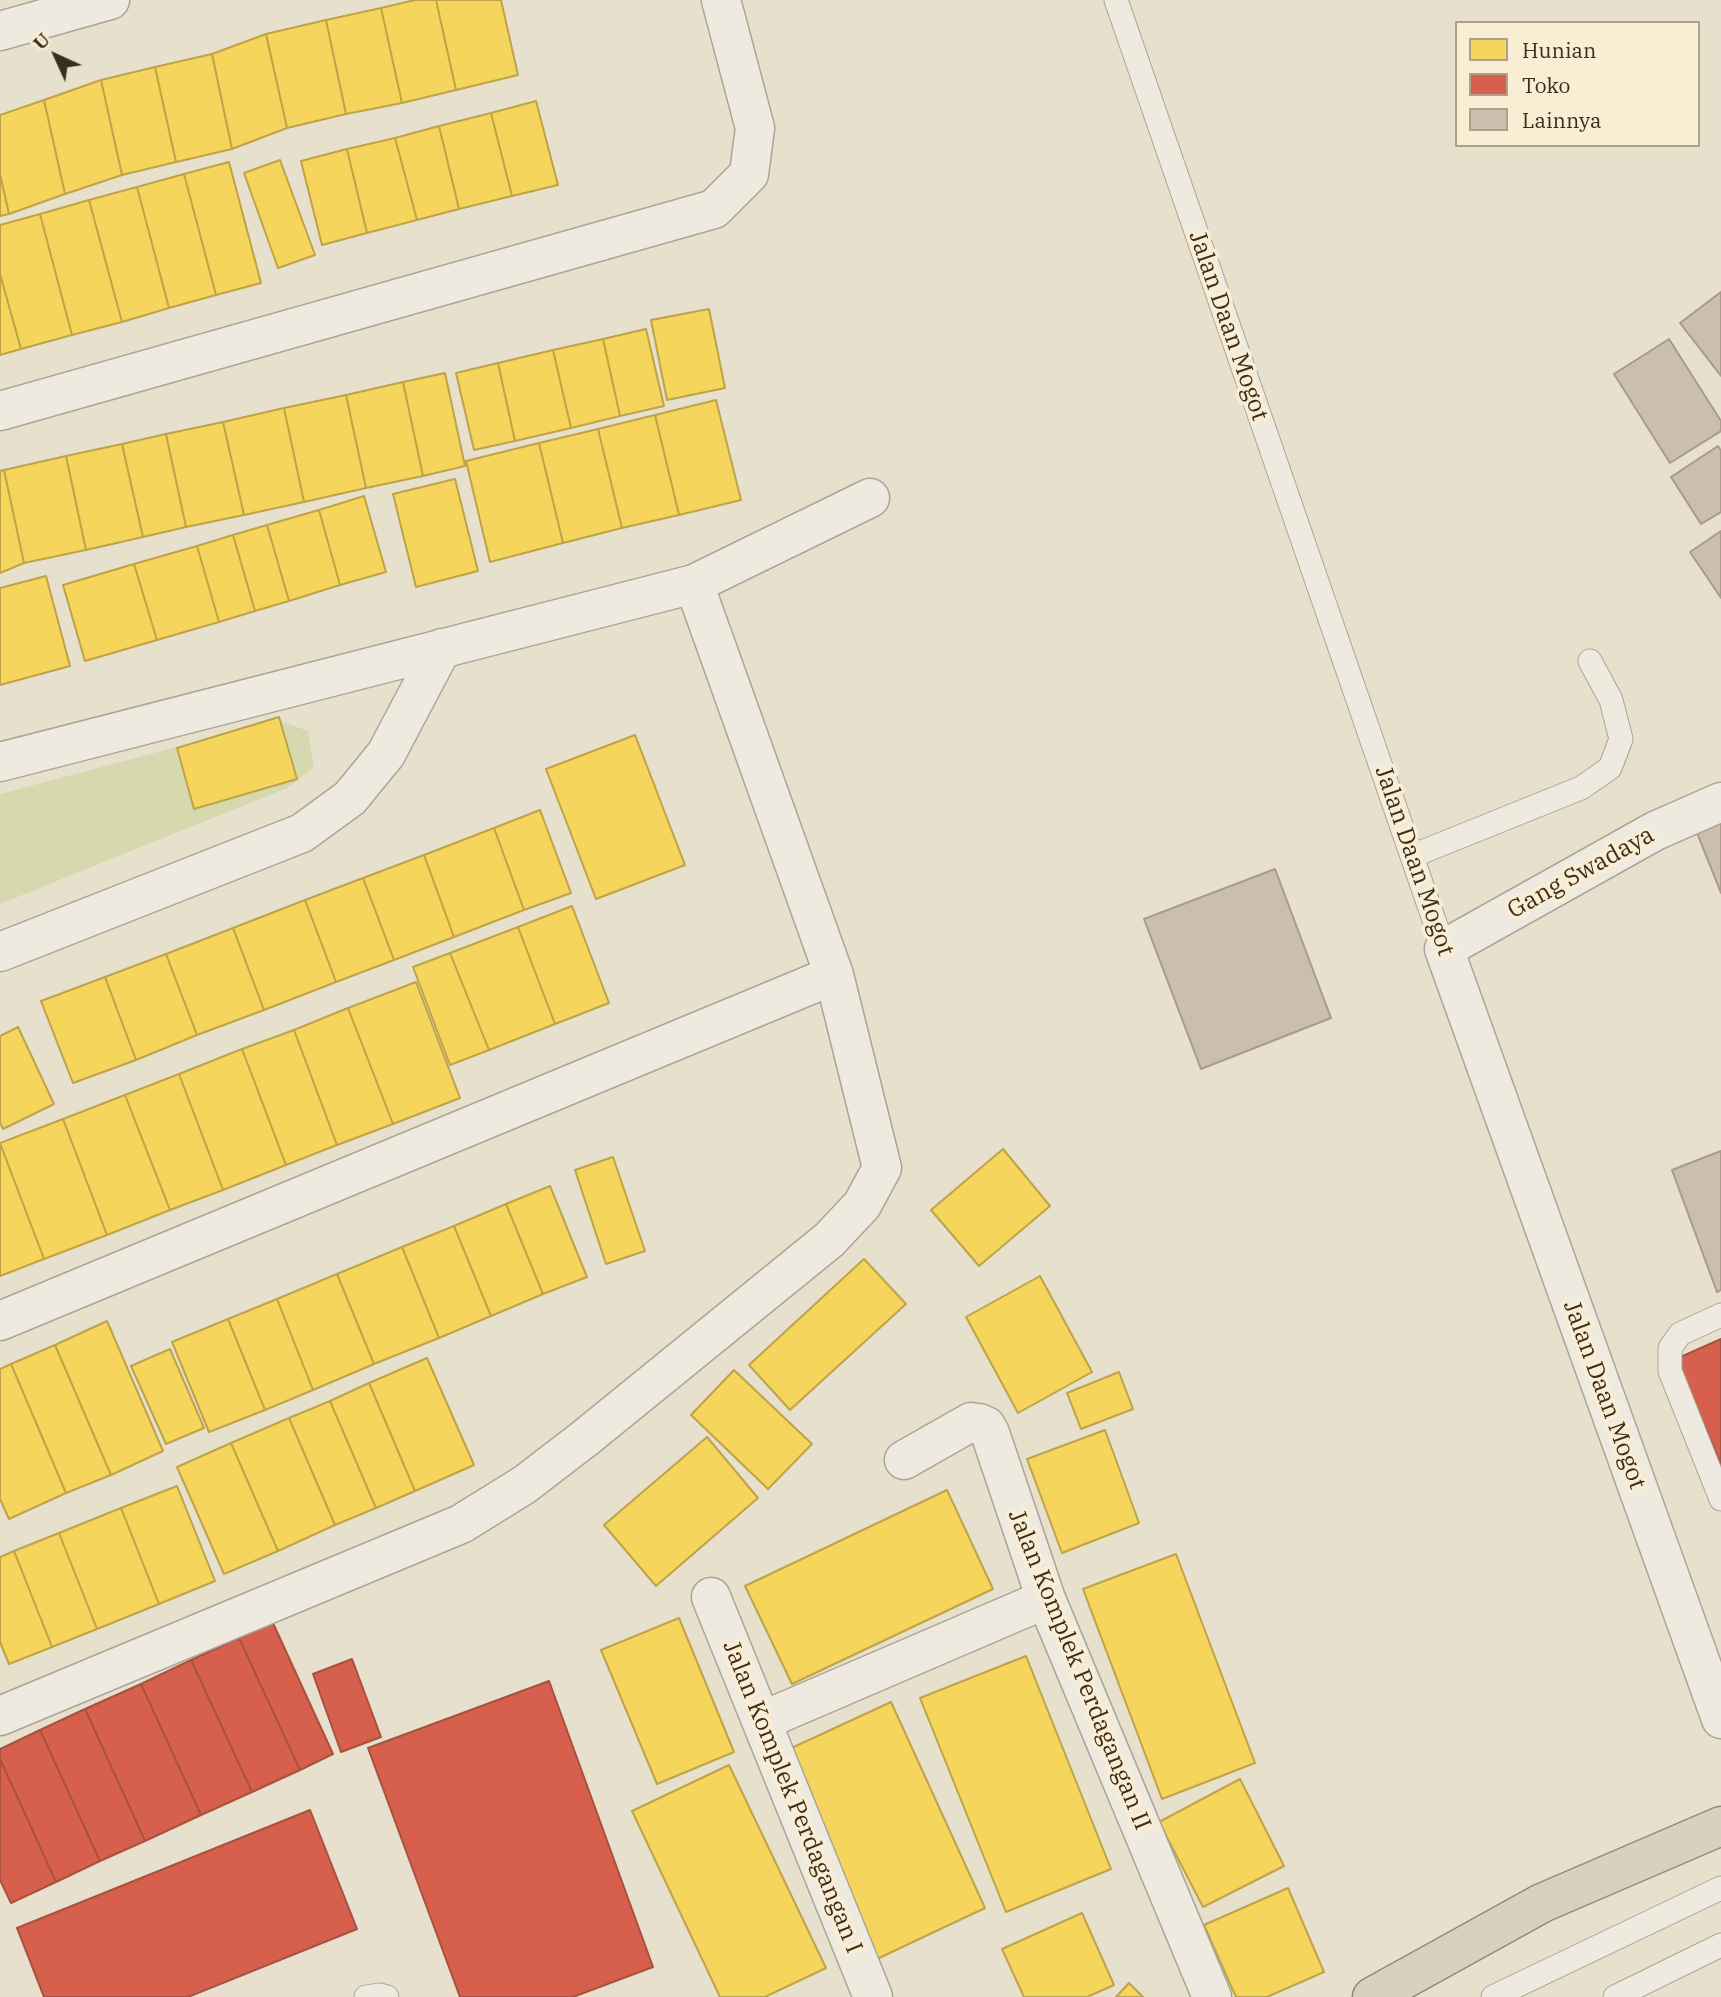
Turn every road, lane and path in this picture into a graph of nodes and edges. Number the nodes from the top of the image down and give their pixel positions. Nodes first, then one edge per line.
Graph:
1 (110, 0) edge
2 (721, 0) edge
3 (1116, 0) edge
4 (0, 31) edge
5 (0, 411) edge
6 (870, 498) dead end
7 (694, 584) junction
8 (442, 648) junction
9 (1590, 661) dead end
10 (0, 762) edge
11 (1721, 802) edge
12 (1412, 856) junction
13 (1444, 949) junction
14 (0, 952) edge
15 (835, 975) junction
16 (1721, 1315) edge
17 (0, 1321) edge
18 (904, 1460) dead end
19 (1721, 1499) edge
20 (711, 1597) dead end
21 (1046, 1600) junction
22 (0, 1716) edge
23 (1721, 1720) edge
24 (762, 1721) junction
25 (1721, 1826) edge
26 (1721, 1888) edge
27 (1721, 1945) edge
28 (366, 1997) edge
29 (387, 1997) edge
30 (873, 1997) edge
31 (1212, 1997) edge
32 (1373, 1997) edge
33 (1493, 1997) edge
34 (1615, 1997) edge

1 - 4 street
2 - 5 street
3 - 12 lane, Jalan Daan Mogot
6 - 7 street
7 - 8 street
7 - 15 street
8 - 10 street
8 - 14 street
9 - 12 lane
11 - 13 street, Gang Swadaya
12 - 13 lane, Jalan Daan Mogot
13 - 23 street, Jalan Daan Mogot
15 - 17 street
15 - 22 street
16 - 19 lane
18 - 21 street, Jalan Komplek Perdagangan II
20 - 24 street, Jalan Komplek Perdagangan I
21 - 24 street
21 - 31 street, Jalan Komplek Perdagangan II
24 - 30 street, Jalan Komplek Perdagangan I
25 - 32 highway
26 - 33 lane
27 - 34 lane
28 - 29 lane

